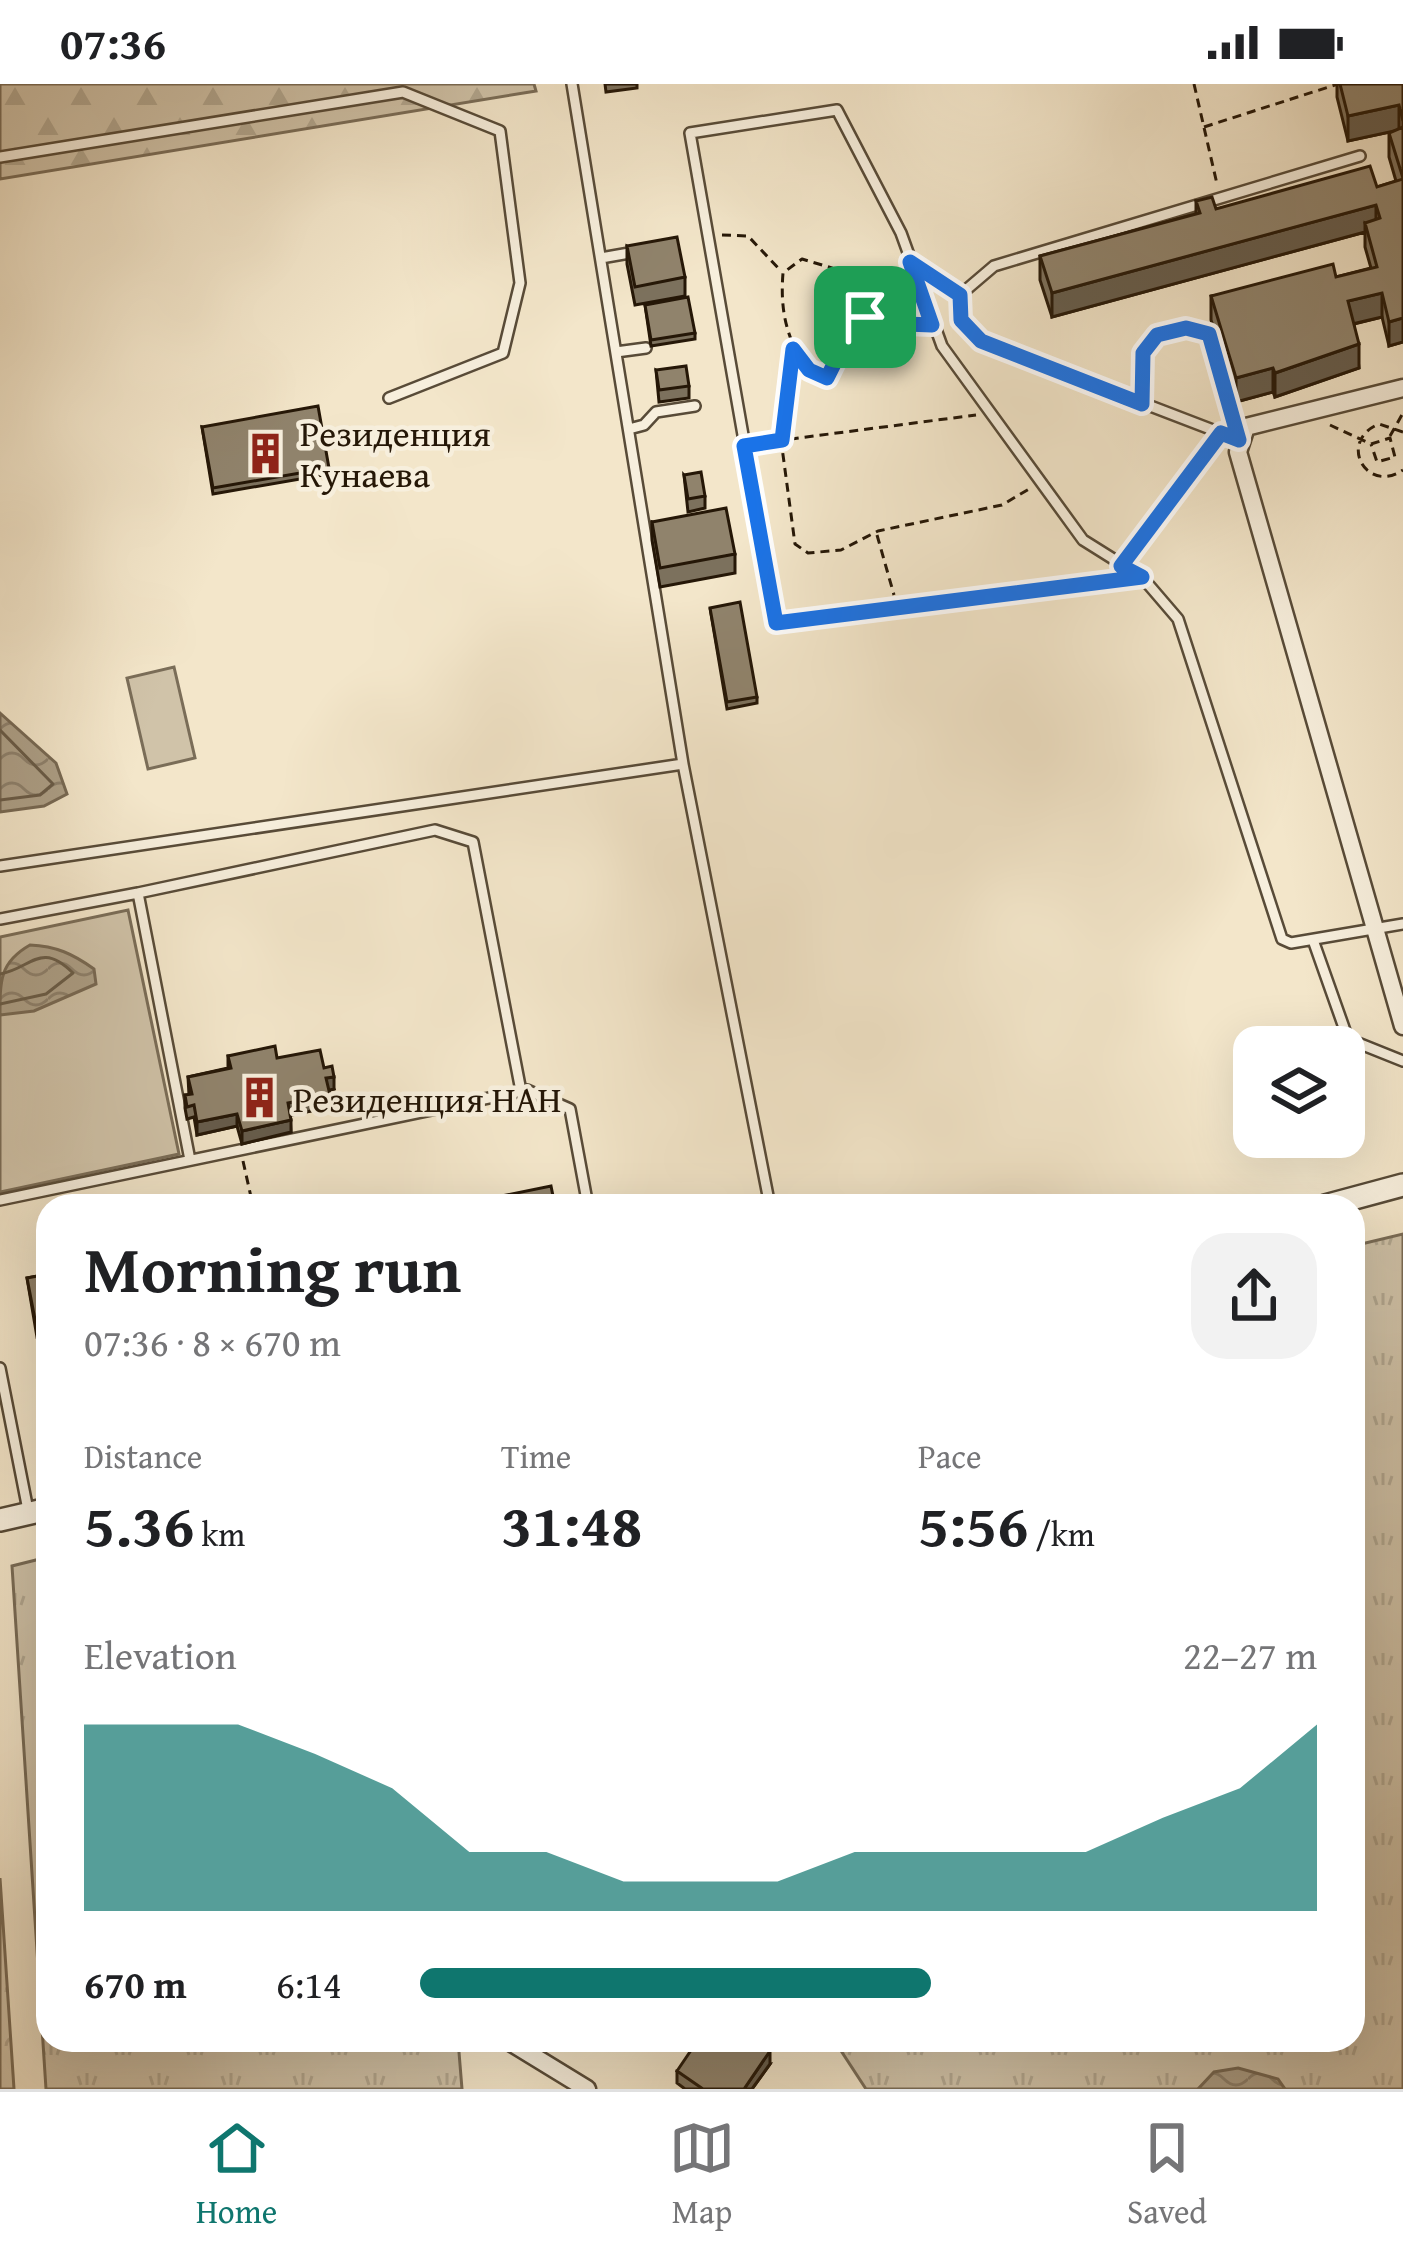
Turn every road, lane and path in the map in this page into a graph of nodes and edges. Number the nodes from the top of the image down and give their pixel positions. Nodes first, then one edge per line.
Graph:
1 (572, 84) edge
2 (1194, 84) edge
3 (1338, 84) edge
4 (1204, 127) junction
5 (1360, 155) dead end
6 (0, 157) edge
7 (1220, 198) junction
8 (705, 234) junction
9 (647, 250) edge
10 (601, 258) junction
11 (910, 262) junction
12 (783, 272) junction
13 (960, 295) junction
14 (865, 317) junction
15 (880, 323) junction
16 (932, 325) junction
17 (866, 330) junction
18 (646, 348) dead end
19 (793, 349) junction
20 (616, 352) junction
21 (1403, 388) edge
22 (389, 398) dead end
23 (1142, 404) junction
24 (695, 406) dead end
25 (990, 413) junction
26 (1304, 413) junction
27 (1403, 413) edge
28 (1395, 427) junction
29 (628, 429) junction
30 (1403, 432) edge
31 (1230, 436) junction
32 (1390, 438) junction
33 (1359, 439) junction
34 (782, 440) junction
35 (1371, 444) junction
36 (744, 446) junction
37 (1395, 457) junction
38 (1403, 460) edge
39 (1377, 462) junction
40 (1403, 470) edge
41 (1372, 475) junction
42 (1040, 482) junction
43 (664, 530) edge
44 (876, 532) junction
45 (646, 533) junction
46 (1121, 566) junction
47 (1142, 577) junction
48 (898, 608) junction
49 (683, 764) junction
50 (0, 866) edge
51 (138, 892) junction
52 (0, 919) edge
53 (1403, 924) edge
54 (1376, 931) junction
55 (1313, 940) junction
56 (1403, 1026) edge
57 (1403, 1061) edge
58 (520, 1091) junction
59 (240, 1149) junction
60 (190, 1160) junction
61 (1403, 1184) edge
62 (250, 1194) edge
63 (586, 1194) edge
64 (768, 1194) edge
65 (1365, 1195) edge
66 (0, 1200) edge
67 (0, 1368) edge
68 (36, 1500) edge
69 (36, 1512) edge
70 (0, 1520) edge
71 (527, 2052) edge
72 (587, 2089) edge

1 - 10 lane
2 - 4 path
3 - 4 path
4 - 7 path
5 - 7 lane
6 - 22 lane
7 - 13 lane
8 - 11 lane
8 - 12 path
8 - 36 lane
9 - 10 lane
10 - 20 lane
11 - 13 path
11 - 16 lane
12 - 14 path
12 - 19 path
13 - 23 lane
14 - 15 path
14 - 17 path
15 - 16 path
15 - 17 path
16 - 25 lane
17 - 19 path
18 - 20 lane
19 - 34 path
20 - 29 lane
21 - 26 street
23 - 31 lane
23 - 31 lane
24 - 29 lane
25 - 34 path
25 - 42 lane
26 - 31 street
26 - 33 path
27 - 28 path
28 - 30 path
28 - 32 path
28 - 33 path
29 - 45 lane
31 - 46 path
31 - 54 street
32 - 35 path
32 - 37 path
33 - 35 path
33 - 41 path
34 - 36 path
34 - 44 path
35 - 39 path
36 - 48 lane
37 - 38 path
37 - 39 path
39 - 41 path
40 - 41 path
42 - 44 path
42 - 46 lane
43 - 45 lane
44 - 48 path
45 - 49 lane
46 - 47 lane
47 - 48 lane
47 - 55 lane
49 - 50 lane
49 - 64 lane
51 - 52 lane
51 - 58 lane
51 - 60 lane
53 - 54 lane
54 - 55 lane
54 - 56 street
55 - 57 lane
58 - 59 lane
58 - 63 lane
59 - 60 lane
59 - 62 path
60 - 66 lane
61 - 65 street
67 - 68 lane
69 - 70 street
71 - 72 street

